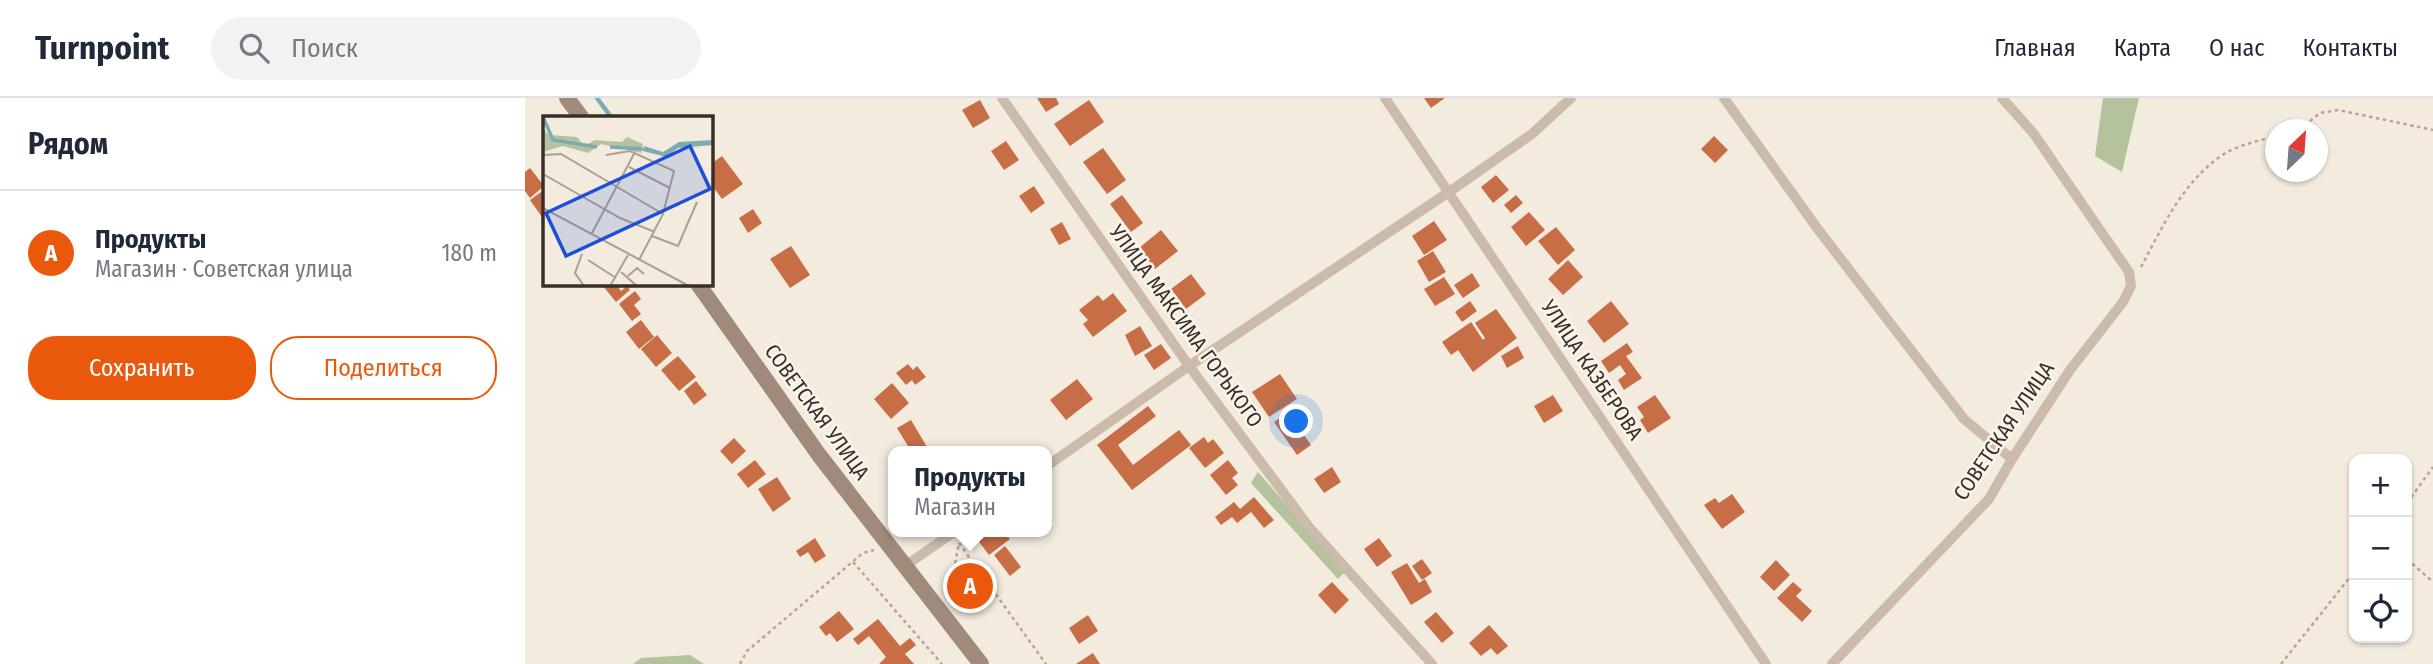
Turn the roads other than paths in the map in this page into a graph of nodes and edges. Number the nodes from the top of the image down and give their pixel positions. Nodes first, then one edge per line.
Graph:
1 (567, 98) edge
2 (1002, 98) edge
3 (1385, 98) edge
4 (1571, 98) edge
5 (1724, 98) edge
6 (2002, 98) edge
7 (580, 116) edge
8 (1449, 192) junction
9 (699, 285) edge
10 (1189, 366) junction
11 (2012, 459) junction
12 (1052, 462) edge
13 (947, 537) edge
14 (905, 566) junction
15 (981, 664) edge
16 (1432, 664) edge
17 (1766, 664) edge
18 (1832, 664) edge

1 - 7 street
2 - 10 street, УЛИЦА МАКСИМА ГОРЬКОГО
3 - 8 street, УЛИЦА КАЗБЕРОВА
4 - 8 street
5 - 11 street
6 - 11 street, СОВЕТСКАЯ УЛИЦА
8 - 10 street
8 - 17 street, УЛИЦА КАЗБЕРОВА
9 - 14 street, СОВЕТСКАЯ УЛИЦА
10 - 12 street
10 - 16 street, УЛИЦА МАКСИМА ГОРЬКОГО
11 - 18 street, СОВЕТСКАЯ УЛИЦА
13 - 14 street
14 - 15 street, СОВЕТСКАЯ УЛИЦА

